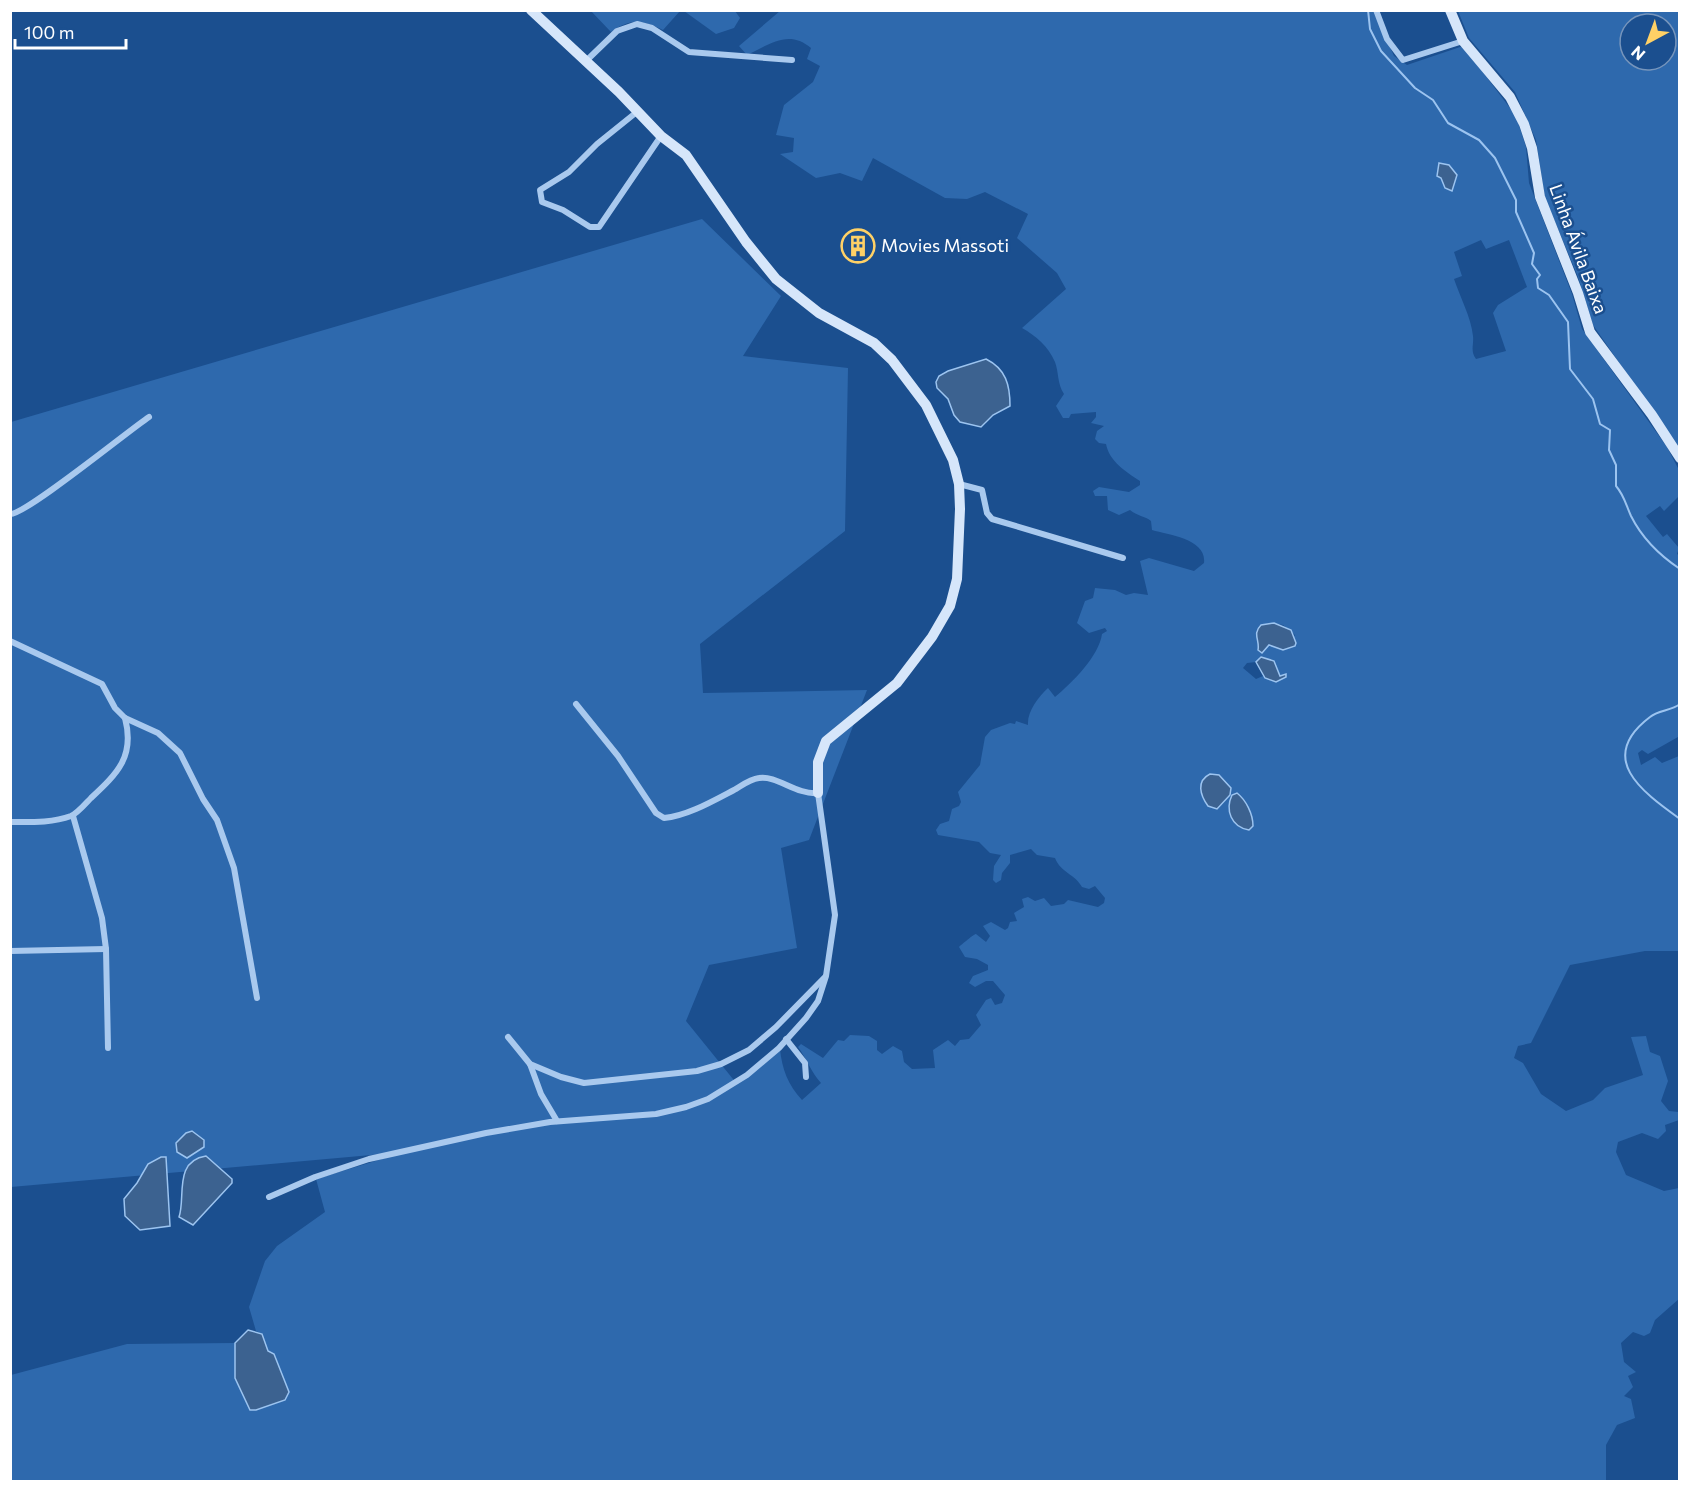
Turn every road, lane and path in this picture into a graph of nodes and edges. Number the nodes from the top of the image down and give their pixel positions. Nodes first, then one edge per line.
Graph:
1 (531, 10) edge
2 (1376, 10) edge
3 (1450, 10) edge
4 (1463, 41) junction
5 (792, 60) dead end
6 (586, 61) junction
7 (638, 111) junction
8 (661, 136) junction
9 (149, 417) dead end
10 (1680, 458) edge
11 (959, 484) junction
12 (10, 514) edge
13 (1123, 558) dead end
14 (10, 641) edge
15 (576, 704) dead end
16 (125, 718) junction
17 (818, 793) junction
18 (73, 816) junction
19 (10, 822) edge
20 (106, 950) junction
21 (10, 951) edge
22 (826, 976) junction
23 (257, 999) dead end
24 (508, 1037) dead end
25 (786, 1040) junction
26 (108, 1048) dead end
27 (530, 1064) junction
28 (806, 1077) dead end
29 (557, 1121) junction
30 (269, 1197) dead end

1 - 6 street
2 - 4 street
3 - 4 street, Linha Ávila Baixa
4 - 10 street, Linha Ávila Baixa
5 - 6 street
6 - 7 street
7 - 8 street
7 - 8 street
8 - 11 street
9 - 12 street
11 - 13 street
11 - 17 street
14 - 16 street
15 - 17 street
16 - 18 street
16 - 23 street
17 - 22 street
18 - 19 street
18 - 20 street
20 - 21 street
20 - 26 street
22 - 25 street
22 - 27 street
24 - 27 street
25 - 28 street
25 - 29 street
27 - 29 street
29 - 30 street

